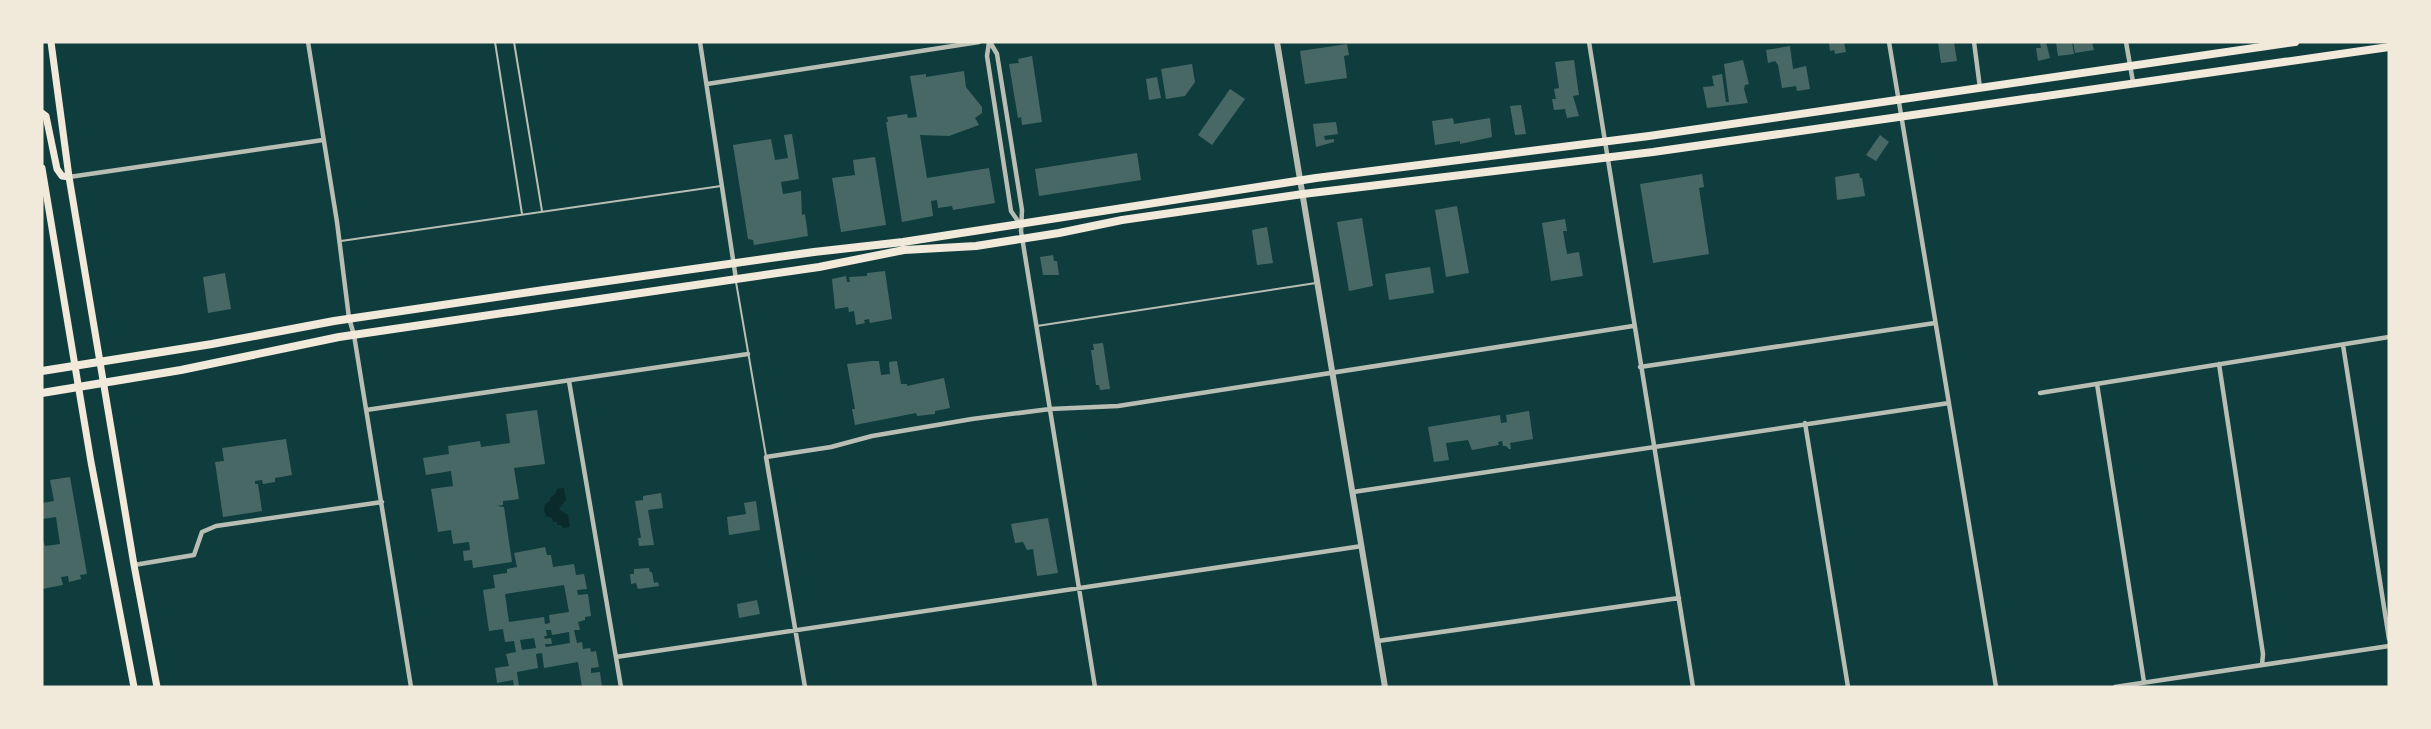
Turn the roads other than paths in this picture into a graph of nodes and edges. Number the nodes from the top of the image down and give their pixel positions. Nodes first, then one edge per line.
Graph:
1 (51, 42) edge
2 (308, 42) edge
3 (495, 42) edge
4 (514, 42) edge
5 (700, 42) edge
6 (979, 42) edge
7 (990, 42) edge
8 (1277, 42) edge
9 (1589, 42) edge
10 (1889, 42) edge
11 (1974, 42) edge
12 (2126, 42) edge
13 (2295, 42) edge
14 (2389, 47) edge
15 (2130, 66) junction
16 (2133, 82) junction
17 (707, 84) junction
18 (1980, 88) junction
19 (1898, 100) junction
20 (42, 113) edge
21 (1901, 116) junction
22 (324, 140) junction
23 (1605, 145) junction
24 (1607, 158) junction
25 (42, 168) edge
26 (1390, 168) junction
27 (1352, 173) junction
28 (69, 177) junction
29 (1301, 180) junction
30 (1393, 183) junction
31 (723, 186) junction
32 (1354, 188) junction
33 (1227, 191) junction
34 (1303, 194) junction
35 (44, 196) edge
36 (1228, 205) junction
37 (1120, 210) junction
38 (542, 211) junction
39 (522, 214) junction
40 (1058, 218) junction
41 (1122, 220) junction
42 (1021, 231) junction
43 (1059, 233) junction
44 (338, 241) junction
45 (734, 263) junction
46 (736, 279) junction
47 (1318, 283) junction
48 (349, 318) junction
49 (1935, 323) junction
50 (1037, 326) junction
51 (1634, 326) junction
52 (354, 335) junction
53 (2389, 337) edge
54 (2343, 345) junction
55 (748, 354) junction
56 (99, 361) junction
57 (2219, 364) junction
58 (75, 366) junction
59 (1641, 367) junction
60 (42, 371) edge
61 (1333, 373) junction
62 (569, 381) junction
63 (103, 382) junction
64 (2097, 384) junction
65 (78, 386) junction
66 (42, 393) edge
67 (2040, 393) dead end
68 (1949, 403) junction
69 (1050, 409) junction
70 (366, 410) junction
71 (1805, 423) junction
72 (1654, 446) junction
73 (766, 457) junction
74 (1353, 492) junction
75 (382, 502) junction
76 (1362, 546) junction
77 (134, 565) junction
78 (1079, 588) junction
79 (1679, 598) junction
80 (795, 631) junction
81 (2389, 639) edge
82 (1377, 640) junction
83 (2389, 646) edge
84 (616, 657) junction
85 (2262, 665) junction
86 (2144, 682) junction
87 (411, 686) edge
88 (134, 687) edge
89 (156, 687) edge
90 (403, 687) edge
91 (621, 687) edge
92 (805, 687) edge
93 (1095, 687) edge
94 (1385, 687) edge
95 (1693, 687) edge
96 (1848, 687) edge
97 (1996, 687) edge
98 (2115, 687) edge

1 - 28 main road
2 - 22 street
3 - 39 lane
4 - 38 lane
5 - 17 street
6 - 17 street
7 - 42 street
7 - 42 street
8 - 29 street
9 - 23 street
10 - 19 street
11 - 18 street
12 - 15 street
13 - 15 main road
14 - 16 main road
15 - 16 street
15 - 18 main road
16 - 21 main road
17 - 31 street
18 - 19 main road
19 - 21 street
19 - 23 main road
20 - 28 main road
21 - 24 main road
21 - 49 street
22 - 28 street
22 - 44 street
23 - 24 street
23 - 26 main road
24 - 30 main road
24 - 51 street
25 - 35 main road
26 - 27 main road
26 - 30 main road
27 - 29 main road
27 - 32 main road
28 - 56 main road
29 - 33 main road
29 - 34 street
30 - 32 main road
31 - 38 lane
31 - 45 street
32 - 34 main road
33 - 36 main road
33 - 37 main road
34 - 36 main road
34 - 47 street
35 - 58 main road
36 - 41 main road
37 - 40 main road
37 - 41 main road
38 - 39 lane
39 - 44 lane
40 - 42 main road
40 - 43 main road
41 - 43 main road
42 - 43 main road
42 - 45 main road
42 - 46 main road
42 - 50 street
44 - 48 street
45 - 46 street
45 - 48 main road
46 - 52 main road
46 - 55 lane
47 - 50 lane
47 - 61 street
48 - 52 street
48 - 56 main road
49 - 59 street
49 - 68 street
50 - 69 street
51 - 59 street
51 - 61 street
52 - 63 main road
52 - 70 street
53 - 54 street
54 - 57 street
54 - 81 street
55 - 62 street
55 - 73 lane
56 - 58 main road
56 - 63 main road
57 - 64 street
57 - 85 street
58 - 60 main road
58 - 65 main road
59 - 72 street
61 - 69 street
61 - 74 street
62 - 70 street
62 - 84 street
63 - 65 main road
63 - 77 main road
64 - 67 street
64 - 86 street
65 - 66 main road
65 - 88 main road
68 - 71 street
68 - 97 street
69 - 73 street
69 - 78 street
70 - 75 street
71 - 72 street
71 - 96 street
72 - 74 street
72 - 79 street
73 - 80 street
74 - 76 street
75 - 77 street
75 - 87 street
76 - 78 street
76 - 82 street
77 - 89 main road
78 - 80 street
78 - 93 street
79 - 82 street
79 - 95 street
80 - 84 street
80 - 92 street
82 - 94 street
83 - 85 street
84 - 91 street
85 - 86 street
86 - 98 street
87 - 90 street

